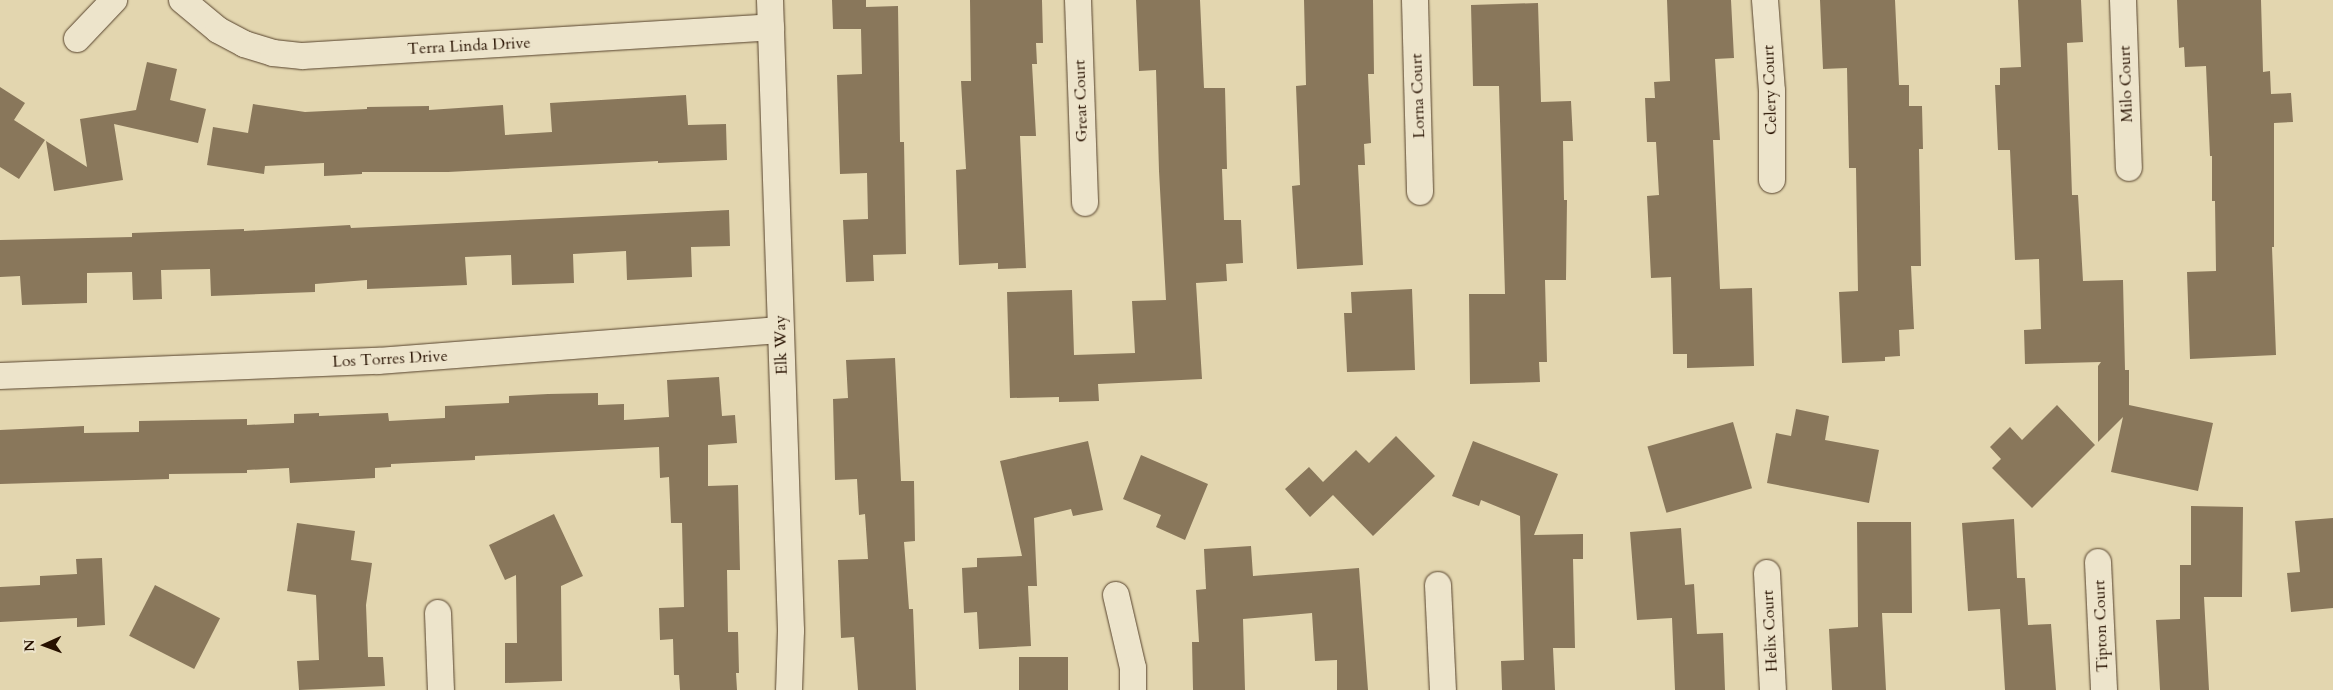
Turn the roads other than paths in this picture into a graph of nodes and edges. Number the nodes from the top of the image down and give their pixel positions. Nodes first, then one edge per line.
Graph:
1 (114, 0) edge
2 (182, 0) edge
3 (770, 0) edge
4 (1078, 0) edge
5 (1415, 0) edge
6 (1765, 0) edge
7 (2123, 0) edge
8 (771, 27) junction
9 (77, 39) dead end
10 (2130, 168) dead end
11 (1772, 180) dead end
12 (1420, 192) dead end
13 (1085, 203) dead end
14 (780, 330) junction
15 (0, 376) edge
16 (2098, 562) dead end
17 (1767, 573) dead end
18 (1438, 585) dead end
19 (1116, 595) dead end
20 (438, 613) dead end
21 (441, 690) edge
22 (789, 690) edge
23 (1133, 690) edge
24 (1442, 690) edge
25 (1772, 690) edge
26 (2104, 690) edge

1 - 9 street
2 - 8 street, Terra Linda Drive
3 - 8 street, Elk Way
4 - 13 street, Great Court
5 - 12 street, Lorna Court
6 - 11 street, Celery Court
7 - 10 street, Milo Court
8 - 14 street, Elk Way
14 - 15 street, Los Torres Drive
14 - 22 street, Elk Way
16 - 26 street, Tipton Court
17 - 25 street, Helix Court
18 - 24 street
19 - 23 street
20 - 21 street

